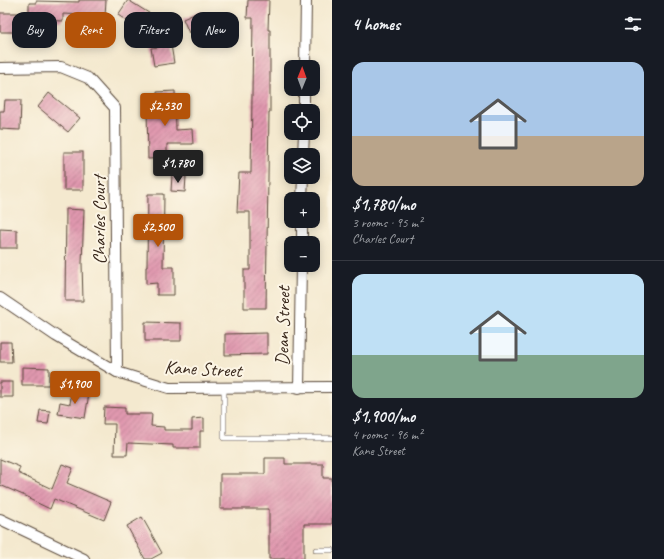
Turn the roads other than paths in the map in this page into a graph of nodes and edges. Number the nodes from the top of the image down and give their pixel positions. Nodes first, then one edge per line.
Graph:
1 (306, 0) edge
2 (305, 60) edge
3 (0, 68) edge
4 (301, 272) edge
5 (0, 298) edge
6 (117, 372) junction
7 (332, 387) edge
8 (224, 388) junction
9 (299, 388) junction
10 (332, 438) edge
11 (0, 519) edge
12 (316, 550) dead end
13 (332, 550) edge
14 (84, 559) edge

1 - 2 street
3 - 6 street, Charles Court
4 - 9 street, Dean Street
5 - 6 street, Kane Street
6 - 8 street, Kane Street
7 - 9 street, Kane Street
8 - 9 street, Kane Street
8 - 10 lane
11 - 14 street
12 - 13 lane

